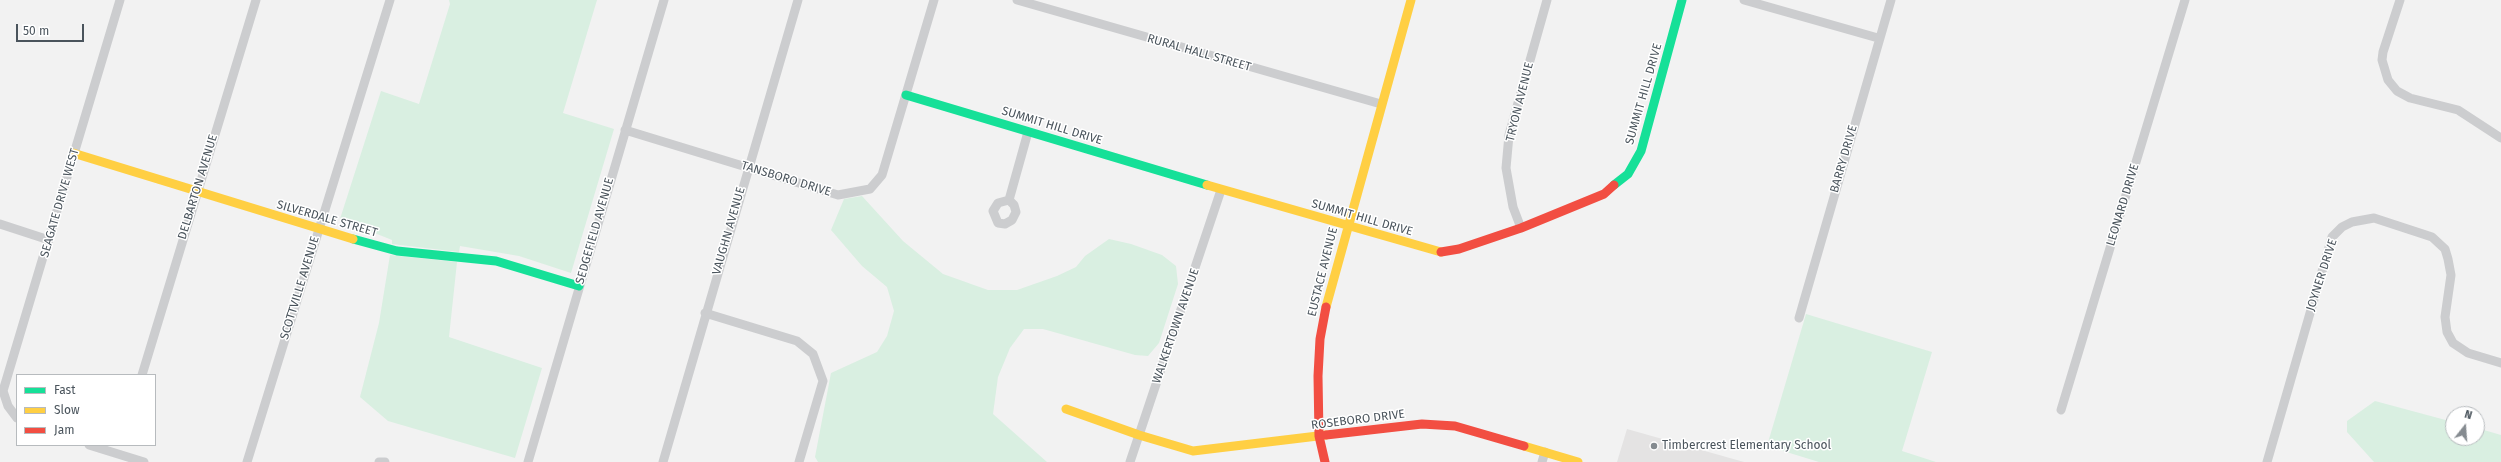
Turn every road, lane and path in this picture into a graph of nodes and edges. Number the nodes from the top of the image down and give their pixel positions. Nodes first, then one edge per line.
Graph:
1 (120, 0) edge
2 (256, 0) edge
3 (390, 0) edge
4 (664, 0) edge
5 (798, 0) edge
6 (934, 0) edge
7 (1017, 0) edge
8 (1411, 0) edge
9 (1547, 0) edge
10 (1682, 0) edge
11 (1744, 0) edge
12 (1891, 0) edge
13 (2185, 0) edge
14 (2400, 0) edge
15 (1878, 38) junction
16 (906, 95) junction
17 (1381, 104) junction
18 (625, 130) junction
19 (1028, 132) junction
20 (2501, 138) edge
21 (74, 154) junction
22 (748, 168) junction
23 (1221, 190) junction
24 (196, 192) junction
25 (1009, 200) dead end
26 (0, 224) edge
27 (1346, 226) junction
28 (1521, 228) junction
29 (318, 230) junction
30 (49, 240) junction
31 (579, 286) junction
32 (705, 313) junction
33 (1799, 318) dead end
34 (2501, 363) edge
35 (142, 374) edge
36 (1066, 409) dead end
37 (2061, 410) dead end
38 (16, 417) edge
39 (1139, 435) junction
40 (1319, 436) junction
41 (96, 446) edge
42 (119, 449) edge
43 (1545, 452) junction
44 (144, 462) edge
45 (247, 462) edge
46 (379, 462) edge
47 (385, 462) edge
48 (528, 462) edge
49 (663, 462) edge
50 (799, 462) edge
51 (1130, 462) edge
52 (1325, 462) edge
53 (1542, 462) edge
54 (1578, 462) edge
55 (2267, 462) edge

1 - 21 street, SEAGATE DRIVE WEST
2 - 24 street, DELBARTON AVENUE
3 - 29 street, SCOTTVILLE AVENUE
4 - 18 street, SEDGEFIELD AVENUE
5 - 22 street, VAUGHN AVENUE
6 - 16 street, TANSBORO DRIVE
7 - 17 street, RURAL HALL STREET
8 - 17 street, EUSTACE AVENUE
9 - 28 street, TRYON AVENUE
10 - 28 street, SUMMIT HILL DRIVE
11 - 15 street
12 - 15 street, BARRY DRIVE
13 - 37 street, LEONARD DRIVE
14 - 20 street
15 - 33 street, BARRY DRIVE
16 - 19 street, SUMMIT HILL DRIVE
16 - 22 street, TANSBORO DRIVE
17 - 27 street, EUSTACE AVENUE
18 - 22 street, TANSBORO DRIVE
18 - 31 street, SEDGEFIELD AVENUE
19 - 23 street, SUMMIT HILL DRIVE
19 - 25 street
21 - 24 street, SILVERDALE STREET
21 - 30 street, SEAGATE DRIVE WEST
22 - 32 street, VAUGHN AVENUE
23 - 27 street, SUMMIT HILL DRIVE
23 - 39 street, WALKERTOWN AVENUE
24 - 29 street, SILVERDALE STREET
24 - 35 street, DELBARTON AVENUE
26 - 30 street
27 - 28 street, SUMMIT HILL DRIVE
27 - 40 street, EUSTACE AVENUE
29 - 31 street, SILVERDALE STREET
29 - 45 street, SCOTTVILLE AVENUE
30 - 38 street, SEAGATE DRIVE WEST
31 - 48 street, SEDGEFIELD AVENUE
32 - 49 street, VAUGHN AVENUE
32 - 50 street
34 - 55 street, JOYNER DRIVE
36 - 39 street, ROSEBORO DRIVE
39 - 40 street, ROSEBORO DRIVE
39 - 51 street, WALKERTOWN AVENUE
40 - 43 street, ROSEBORO DRIVE
40 - 52 street, EUSTACE AVENUE
41 - 42 street
42 - 44 street
43 - 53 street
43 - 54 street, ROSEBORO DRIVE
46 - 47 street

